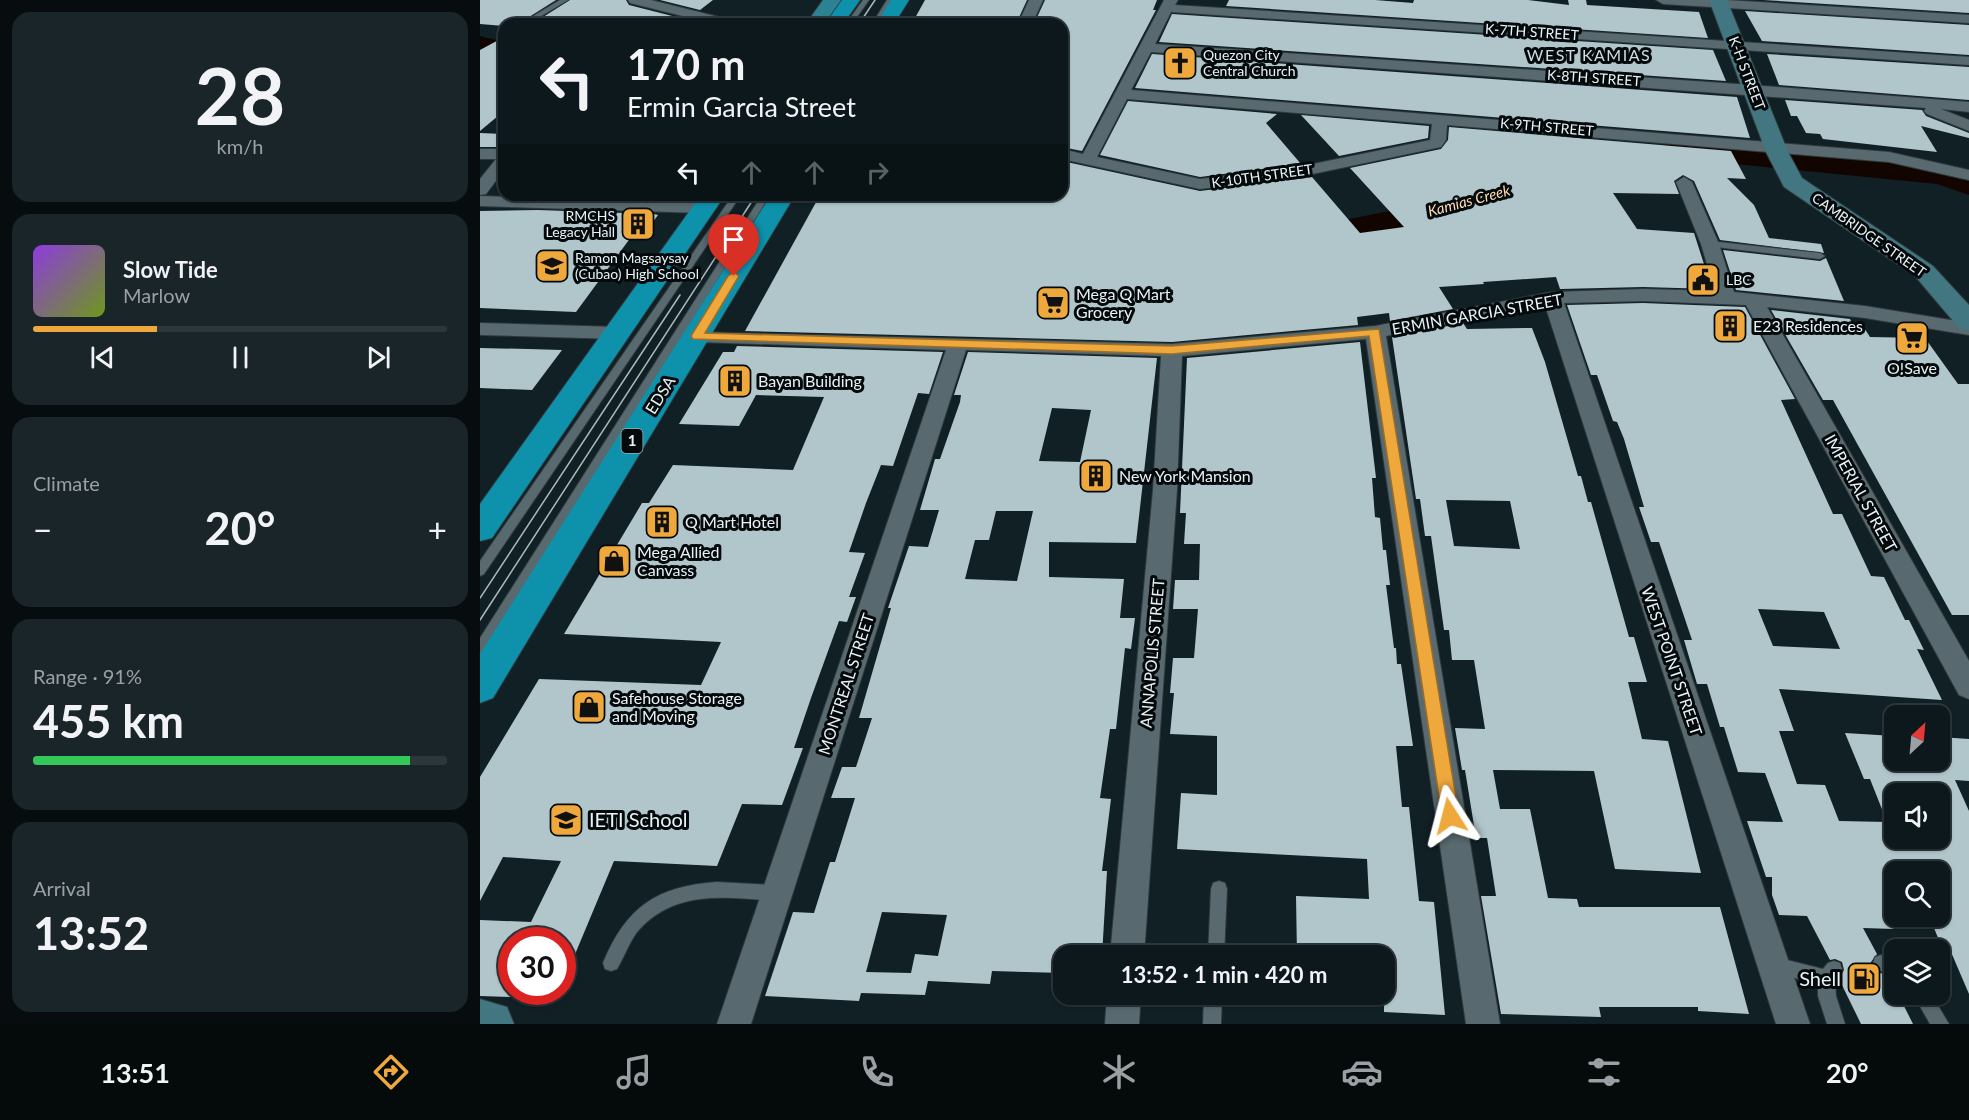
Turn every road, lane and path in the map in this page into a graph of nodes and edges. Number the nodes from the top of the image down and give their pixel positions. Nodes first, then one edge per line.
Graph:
1 (565, 0) edge
2 (635, 0) edge
3 (832, 0) edge
4 (851, 0) edge
5 (866, 0) edge
6 (890, 0) edge
7 (900, 0) edge
8 (907, 0) edge
9 (1036, 0) edge
10 (1663, 0) edge
11 (1719, 2) edge
12 (1169, 4) edge
13 (534, 18) edge
14 (707, 18) edge
15 (819, 18) edge
16 (838, 18) edge
17 (853, 18) edge
18 (879, 18) edge
19 (889, 18) edge
20 (896, 18) edge
21 (1028, 18) edge
22 (1969, 19) edge
23 (1737, 45) junction
24 (1148, 48) junction
25 (1969, 61) edge
26 (1752, 89) junction
27 (1122, 94) junction
28 (1910, 102) junction
29 (1969, 107) edge
30 (1440, 119) junction
31 (1969, 126) edge
32 (480, 154) edge
33 (498, 154) edge
34 (1068, 155) edge
35 (1779, 156) junction
36 (1088, 159) junction
37 (498, 167) edge
38 (1969, 175) edge
39 (1684, 182) dead end
40 (480, 190) edge
41 (480, 201) edge
42 (733, 201) edge
43 (762, 201) edge
44 (779, 201) edge
45 (708, 202) edge
46 (1710, 244) junction
47 (1820, 256) dead end
48 (1726, 297) junction
49 (1552, 298) junction
50 (1753, 300) junction
51 (1969, 322) edge
52 (480, 329) edge
53 (1969, 329) edge
54 (1375, 332) junction
55 (697, 336) junction
56 (614, 338) junction
57 (480, 340) edge
58 (958, 344) junction
59 (1172, 350) junction
60 (490, 499) edge
61 (480, 529) edge
62 (480, 571) edge
63 (480, 649) edge
64 (480, 687) edge
65 (1969, 687) edge
66 (1219, 889) dead end
67 (777, 894) junction
68 (1128, 945) edge
69 (1216, 945) edge
70 (611, 963) dead end
71 (1774, 964) junction
72 (1123, 1005) edge
73 (1213, 1005) edge
74 (1928, 1005) edge
75 (480, 1023) edge
76 (490, 1024) edge
77 (734, 1024) edge
78 (1122, 1024) edge
79 (1212, 1024) edge
80 (1483, 1024) edge
81 (1793, 1024) edge
82 (1836, 1024) edge
83 (1940, 1024) edge

1 - 13 lane
2 - 14 street
3 - 15 main road
4 - 16 highway
5 - 17 lane
6 - 18 lane
7 - 19 highway
8 - 20 main road
9 - 21 street
10 - 11 street
11 - 22 street
11 - 23 street, K-H STREET
12 - 23 street, K-7TH STREET
12 - 24 street
23 - 25 street, K-7TH STREET
23 - 26 street, K-H STREET
24 - 26 street, K-8TH STREET
24 - 27 street
26 - 28 street, K-8TH STREET
26 - 35 street, K-H STREET
27 - 30 street, K-9TH STREET
27 - 36 street
28 - 29 street, K-8TH STREET
28 - 31 street
30 - 35 street, K-9TH STREET
30 - 36 street, K-10TH STREET
32 - 33 street
34 - 36 street, K-10TH STREET
35 - 38 street, K-9TH STREET
35 - 51 street, CAMBRIDGE STREET
37 - 40 street
39 - 46 street
41 - 45 street
42 - 62 lane
43 - 63 lane
44 - 55 highway, EDSA / 1
45 - 56 highway
46 - 47 lane
46 - 48 street
48 - 49 street, ERMIN GARCIA STREET
48 - 50 street, ERMIN GARCIA STREET
49 - 54 street, ERMIN GARCIA STREET
49 - 71 street, WEST POINT STREET
50 - 53 street, ERMIN GARCIA STREET
50 - 65 street, IMPERIAL STREET
52 - 56 street
54 - 59 street, ERMIN GARCIA STREET
54 - 80 street
55 - 58 street, ERMIN GARCIA STREET
55 - 64 highway, EDSA / 1
56 - 57 street
56 - 60 highway
58 - 59 street, ERMIN GARCIA STREET
58 - 67 street, MONTREAL STREET
59 - 68 street, ANNAPOLIS STREET
60 - 61 highway
66 - 69 lane
67 - 70 lane
67 - 77 street, MONTREAL STREET
71 - 81 street, WEST POINT STREET
71 - 82 lane
72 - 78 street
73 - 79 lane
74 - 83 lane
75 - 76 street

